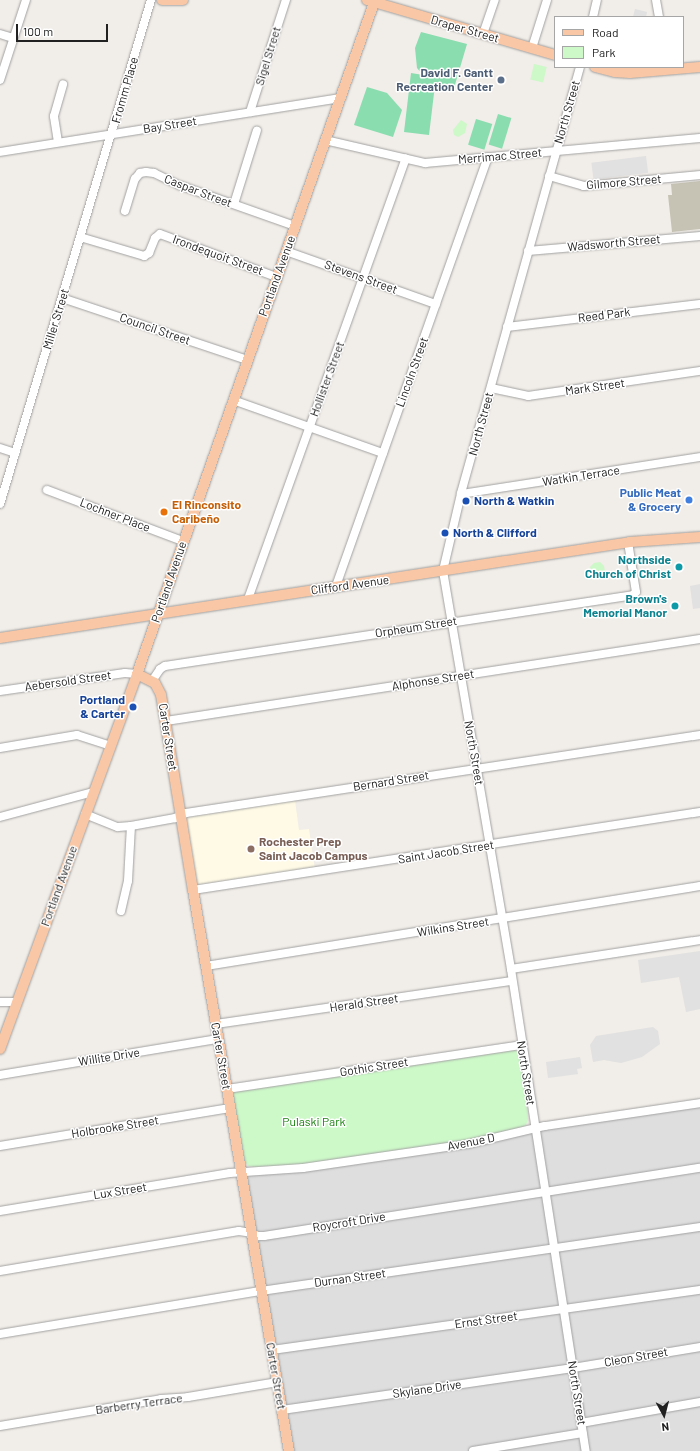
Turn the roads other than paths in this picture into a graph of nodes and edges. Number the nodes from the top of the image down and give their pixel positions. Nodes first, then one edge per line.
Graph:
1 (26, 0) edge
2 (151, 0) edge
3 (162, 0) edge
4 (183, 0) edge
5 (286, 0) edge
6 (494, 0) edge
7 (547, 0) edge
8 (597, 0) edge
9 (656, 0) edge
10 (372, 1) edge
11 (593, 16) edge
12 (659, 16) edge
13 (0, 34) edge
14 (483, 34) junction
15 (13, 38) junction
16 (532, 48) junction
17 (554, 56) edge
18 (700, 67) edge
19 (580, 68) edge
20 (600, 68) edge
21 (683, 68) edge
22 (684, 68) edge
23 (666, 69) edge
24 (0, 80) edge
25 (64, 84) dead end
26 (340, 98) junction
27 (250, 112) junction
28 (257, 130) dead end
29 (112, 134) junction
30 (700, 138) edge
31 (325, 140) junction
32 (58, 142) junction
33 (556, 151) junction
34 (0, 152) edge
35 (488, 157) junction
36 (406, 158) junction
37 (700, 175) edge
38 (549, 176) junction
39 (234, 204) junction
40 (126, 211) dead end
41 (295, 226) junction
42 (700, 236) edge
43 (80, 238) junction
44 (286, 251) junction
45 (528, 252) junction
46 (276, 277) junction
47 (363, 278) junction
48 (62, 298) junction
49 (436, 304) junction
50 (700, 304) edge
51 (507, 327) junction
52 (247, 360) junction
53 (700, 371) edge
54 (491, 388) junction
55 (233, 400) junction
56 (310, 427) junction
57 (0, 448) edge
58 (15, 453) junction
59 (383, 453) junction
60 (700, 457) edge
61 (47, 490) dead end
62 (461, 494) junction
63 (0, 504) edge
64 (700, 537) edge
65 (183, 541) junction
66 (628, 542) junction
67 (443, 571) junction
68 (336, 586) junction
69 (248, 599) junction
70 (158, 613) junction
71 (451, 622) junction
72 (0, 638) edge
73 (700, 639) edge
74 (137, 674) junction
75 (460, 676) junction
76 (152, 681) junction
77 (0, 691) edge
78 (166, 721) junction
79 (700, 735) edge
80 (110, 746) junction
81 (0, 748) edge
82 (476, 768) junction
83 (93, 792) junction
84 (700, 812) edge
85 (85, 814) junction
86 (180, 816) junction
87 (0, 817) edge
88 (130, 826) junction
89 (490, 845) junction
90 (700, 886) edge
91 (192, 890) junction
92 (121, 911) dead end
93 (502, 919) junction
94 (700, 940) edge
95 (206, 966) junction
96 (511, 969) junction
97 (512, 981) junction
98 (0, 1002) edge
99 (17, 1002) junction
100 (216, 1024) junction
101 (218, 1039) junction
102 (521, 1044) junction
103 (0, 1049) edge
104 (0, 1075) edge
105 (227, 1089) junction
106 (700, 1103) edge
107 (230, 1108) junction
108 (534, 1129) junction
109 (0, 1146) edge
110 (700, 1168) edge
111 (241, 1172) junction
112 (545, 1191) junction
113 (0, 1211) edge
114 (700, 1227) edge
115 (251, 1233) junction
116 (554, 1248) junction
117 (0, 1271) edge
118 (261, 1290) junction
119 (700, 1290) edge
120 (563, 1309) junction
121 (0, 1334) edge
122 (700, 1347) edge
123 (272, 1350) junction
124 (573, 1368) junction
125 (278, 1382) junction
126 (700, 1402) edge
127 (282, 1410) junction
128 (582, 1423) junction
129 (0, 1426) edge
130 (583, 1434) junction
131 (289, 1451) edge
132 (473, 1451) edge
133 (586, 1451) edge

1 - 15 street
2 - 29 street, Fromm Place
3 - 4 main road
5 - 27 street, Sigel Street
6 - 14 street
7 - 16 street
8 - 11 street
9 - 12 street
10 - 14 main road, Draper Street
10 - 26 main road, Portland Avenue
13 - 15 street
14 - 16 main road, Draper Street
15 - 24 street
16 - 17 main road, Draper Street
18 - 22 main road
19 - 33 street, North Street
20 - 23 main road
21 - 23 main road
25 - 32 street
26 - 27 street, Bay Street
26 - 31 main road, Portland Avenue
27 - 29 street, Bay Street
28 - 39 street
29 - 32 street, Bay Street
29 - 43 street, Miller Street
30 - 33 street, Merrimac Street
31 - 36 street, Merrimac Street
31 - 41 main road, Portland Avenue
32 - 34 street, Bay Street
33 - 35 street, Merrimac Street
33 - 38 street, North Street
35 - 36 street, Merrimac Street
35 - 49 street, Lincoln Street
36 - 47 street, Hollister Street
37 - 38 street, Gilmore Street
38 - 45 street, North Street
39 - 40 street, Caspar Street
39 - 41 street, Caspar Street
41 - 44 main road, Portland Avenue
42 - 45 street, Wadsworth Street
43 - 46 street, Irondequoit Street
43 - 48 street, Miller Street
44 - 46 main road, Portland Avenue
44 - 47 street, Stevens Street
45 - 51 street, North Street
46 - 52 main road, Portland Avenue
47 - 49 street, Stevens Street
47 - 56 street, Hollister Street
48 - 52 street, Council Street
48 - 58 street, Miller Street
49 - 59 street, Lincoln Street
50 - 51 street, Reed Park
51 - 54 street, North Street
52 - 55 main road, Portland Avenue
53 - 54 street, Mark Street
54 - 62 street, North Street
55 - 56 street
55 - 65 main road, Portland Avenue
56 - 59 street
56 - 69 street, Hollister Street
57 - 58 street
58 - 63 street, Miller Street
59 - 68 street, Lincoln Street
60 - 62 street, Watkin Terrace
61 - 65 street, Lochner Place
62 - 67 street, North Street
64 - 66 main road, Clifford Avenue
65 - 70 main road, Portland Avenue
66 - 67 main road, Clifford Avenue
66 - 71 street, Orpheum Street
67 - 68 main road, Clifford Avenue
67 - 71 street, North Street
68 - 69 main road, Clifford Avenue
69 - 70 main road, Clifford Avenue
70 - 72 main road, Clifford Avenue
70 - 74 main road, Portland Avenue
71 - 75 street, North Street
71 - 76 street, Orpheum Street
73 - 75 street, Alphonse Street
74 - 76 main road
74 - 77 street, Aebersold Street
74 - 80 main road, Portland Avenue
75 - 78 street, Alphonse Street
75 - 82 street, North Street
76 - 78 main road, Carter Street
78 - 86 main road, Carter Street
79 - 82 street, Bernard Street
80 - 81 street
80 - 83 main road, Portland Avenue
82 - 86 street, Bernard Street
82 - 89 street, North Street
83 - 85 main road, Portland Avenue
83 - 87 street
84 - 89 street, Saint Jacob Street
85 - 88 street, Bernard Street
85 - 99 main road, Portland Avenue
86 - 88 street, Bernard Street
86 - 91 main road, Carter Street
88 - 92 street
89 - 91 street, Saint Jacob Street
89 - 93 street, North Street
90 - 93 street, Wilkins Street
91 - 95 main road, Carter Street
93 - 95 street, Wilkins Street
93 - 96 street, North Street
94 - 96 street
95 - 100 main road, Carter Street
96 - 97 street, North Street
97 - 100 street, Herald Street
97 - 102 street, North Street
98 - 99 street
99 - 103 main road, Portland Avenue
100 - 101 main road, Carter Street
101 - 104 street, Willite Drive
101 - 105 main road, Carter Street
102 - 105 street, Gothic Street
102 - 108 street, North Street
105 - 107 main road, Carter Street
106 - 108 street, Avenue D
107 - 109 street, Holbrooke Street
107 - 111 main road, Carter Street
108 - 111 street, Avenue D
108 - 112 street, North Street
110 - 112 street, Roycroft Drive
111 - 113 street, Lux Street
111 - 115 main road, Carter Street
112 - 115 street, Roycroft Drive
112 - 116 street, North Street
114 - 116 street, Durnan Street
115 - 117 street, Roycroft Drive
115 - 118 main road, Carter Street
116 - 118 street, Durnan Street
116 - 120 street, North Street
118 - 121 street, Durnan Street
118 - 123 main road, Carter Street
119 - 120 street, Ernst Street
120 - 123 street, Ernst Street
120 - 124 street, North Street
122 - 124 street, Cleon Street
123 - 125 main road, Carter Street
124 - 127 street, Skylane Drive
124 - 128 street, North Street
125 - 127 main road, Carter Street
125 - 129 street, Barberry Terrace
126 - 128 street
127 - 131 main road, Carter Street
128 - 130 street, North Street
130 - 132 street
130 - 133 street, North Street

